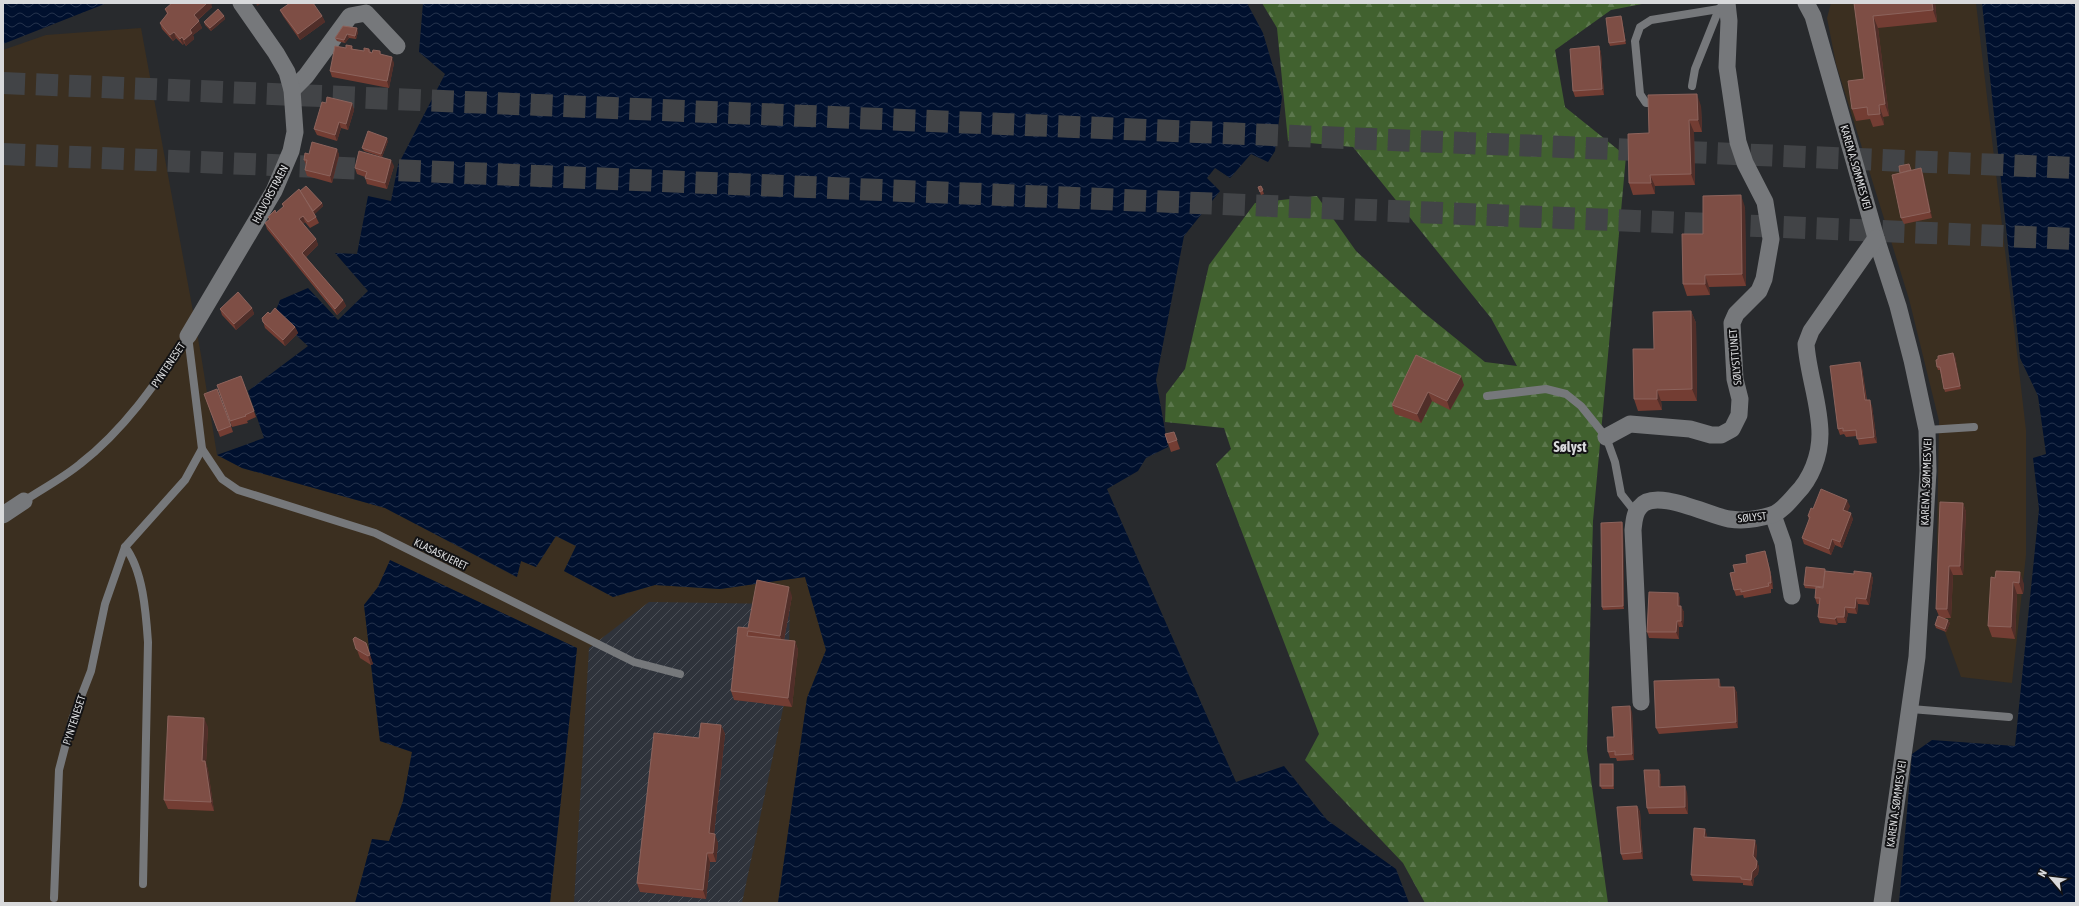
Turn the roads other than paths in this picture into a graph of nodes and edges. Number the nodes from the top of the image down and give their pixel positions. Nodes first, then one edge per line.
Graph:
1 (241, 3) edge
2 (1806, 3) edge
3 (1723, 5) edge
4 (397, 46) dead end
5 (1692, 86) dead end
6 (292, 90) junction
7 (1655, 103) edge
8 (1876, 238) junction
9 (188, 336) junction
10 (1487, 396) dead end
11 (1974, 427) dead end
12 (1927, 430) junction
13 (1606, 437) junction
14 (202, 449) junction
15 (24, 501) joint
16 (1636, 513) junction
17 (3, 515) edge
18 (1773, 515) junction
19 (125, 547) junction
20 (1792, 596) dead end
21 (680, 674) dead end
22 (1641, 702) dead end
23 (1911, 709) junction
24 (2009, 717) dead end
25 (143, 884) dead end
26 (54, 898) dead end
27 (1882, 903) edge

1 - 6 street, HALVORSTRAEN
2 - 8 street, KAREN A. SØMMES VEI
3 - 5 lane
3 - 7 lane
3 - 13 street, SØLYSTTUNET
4 - 6 street
6 - 9 street, HALVORSTRAEN
8 - 12 street, KAREN A. SØMMES VEI
8 - 18 street, SØLYST
9 - 14 lane, PYNTENESET
9 - 15 lane, PYNTENESET
10 - 13 lane
11 - 12 lane
12 - 23 street, KAREN A. SØMMES VEI
13 - 16 lane
14 - 19 lane, PYNTENESET
14 - 21 lane, KLASASKJERET
15 - 17 street, PYNTENESET
16 - 18 street, SØLYST
16 - 22 street
18 - 20 street
19 - 25 lane
19 - 26 lane, PYNTENESET
23 - 24 lane
23 - 27 street, KAREN A. SØMMES VEI

